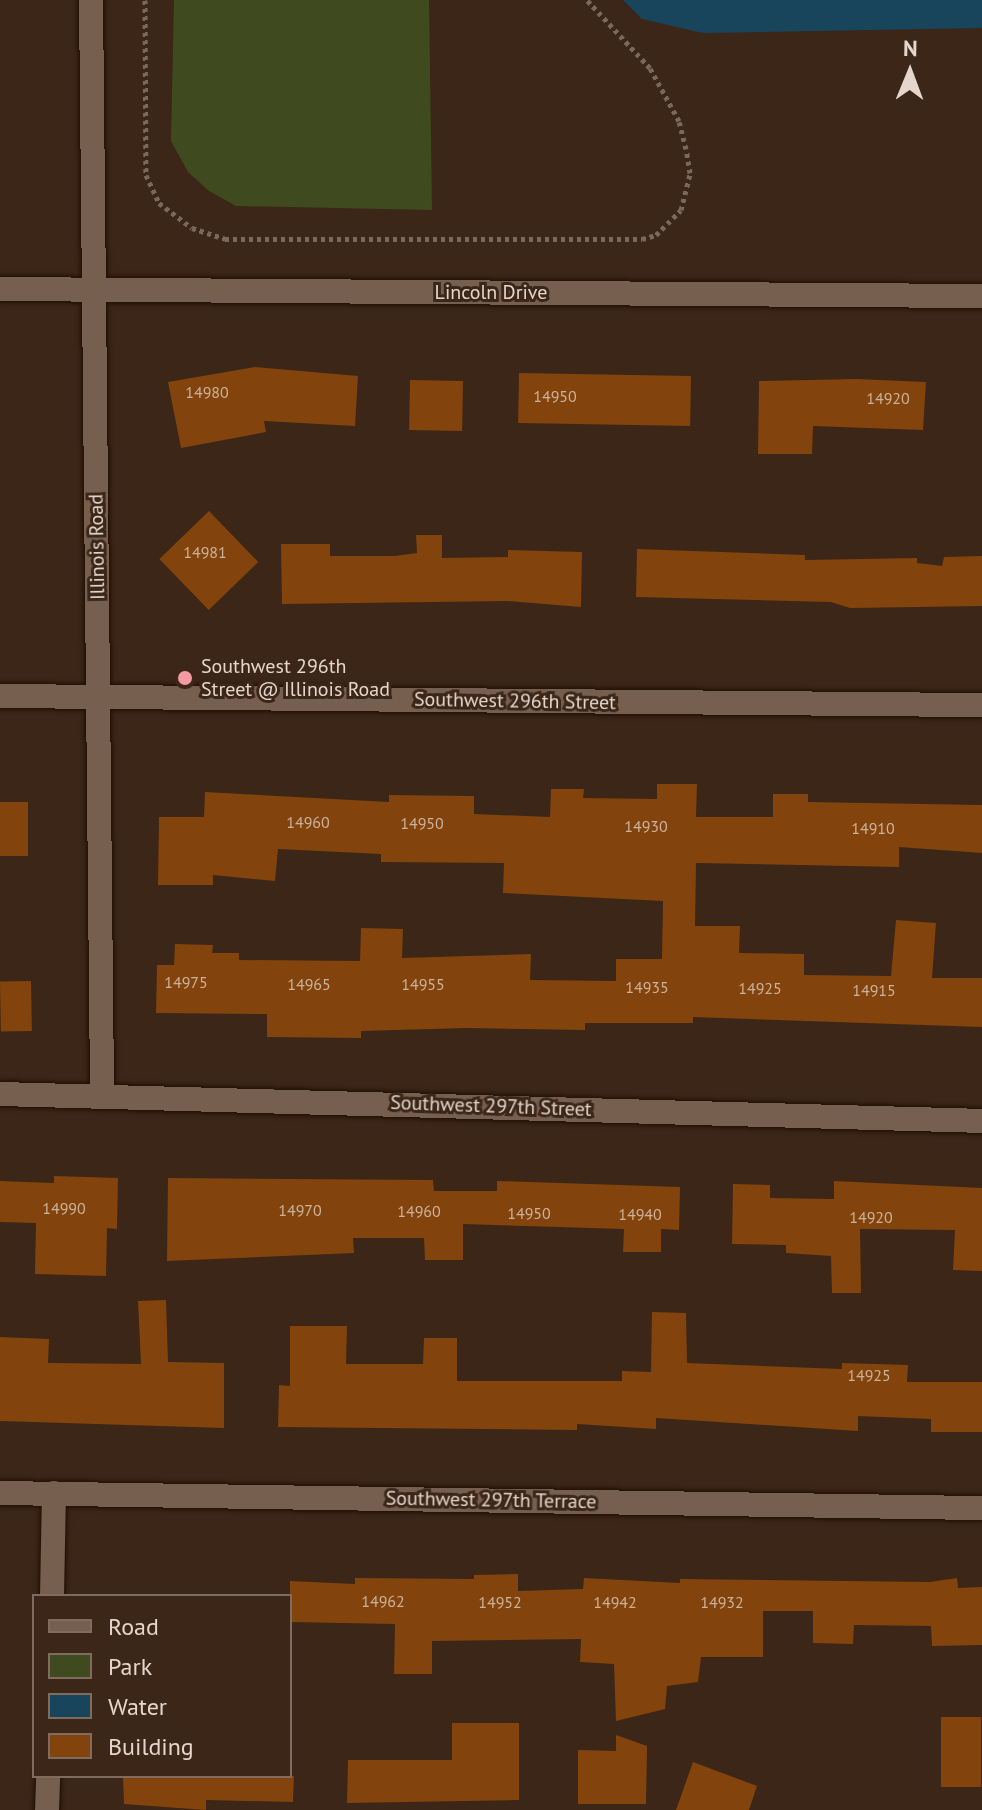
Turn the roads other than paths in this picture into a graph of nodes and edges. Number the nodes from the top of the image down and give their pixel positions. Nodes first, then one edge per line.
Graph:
1 (91, 0) edge
2 (0, 289) edge
3 (92, 289) junction
4 (982, 296) edge
5 (0, 696) edge
6 (99, 697) junction
7 (982, 705) edge
8 (0, 1094) edge
9 (102, 1094) junction
10 (982, 1121) edge
11 (0, 1493) edge
12 (54, 1493) junction
13 (982, 1508) edge
14 (52, 1594) edge
15 (48, 1778) edge
16 (47, 1810) edge

1 - 3 street, Illinois Road
2 - 3 street, Lincoln Drive
3 - 4 street, Lincoln Drive
3 - 6 street, Illinois Road
5 - 6 street, Southwest 296th Street
6 - 7 street, Southwest 296th Street
6 - 9 street, Illinois Road
8 - 9 street, Southwest 297th Street
9 - 10 street, Southwest 297th Street
11 - 12 street, Southwest 297th Terrace
12 - 13 street, Southwest 297th Terrace
12 - 14 street
15 - 16 street

